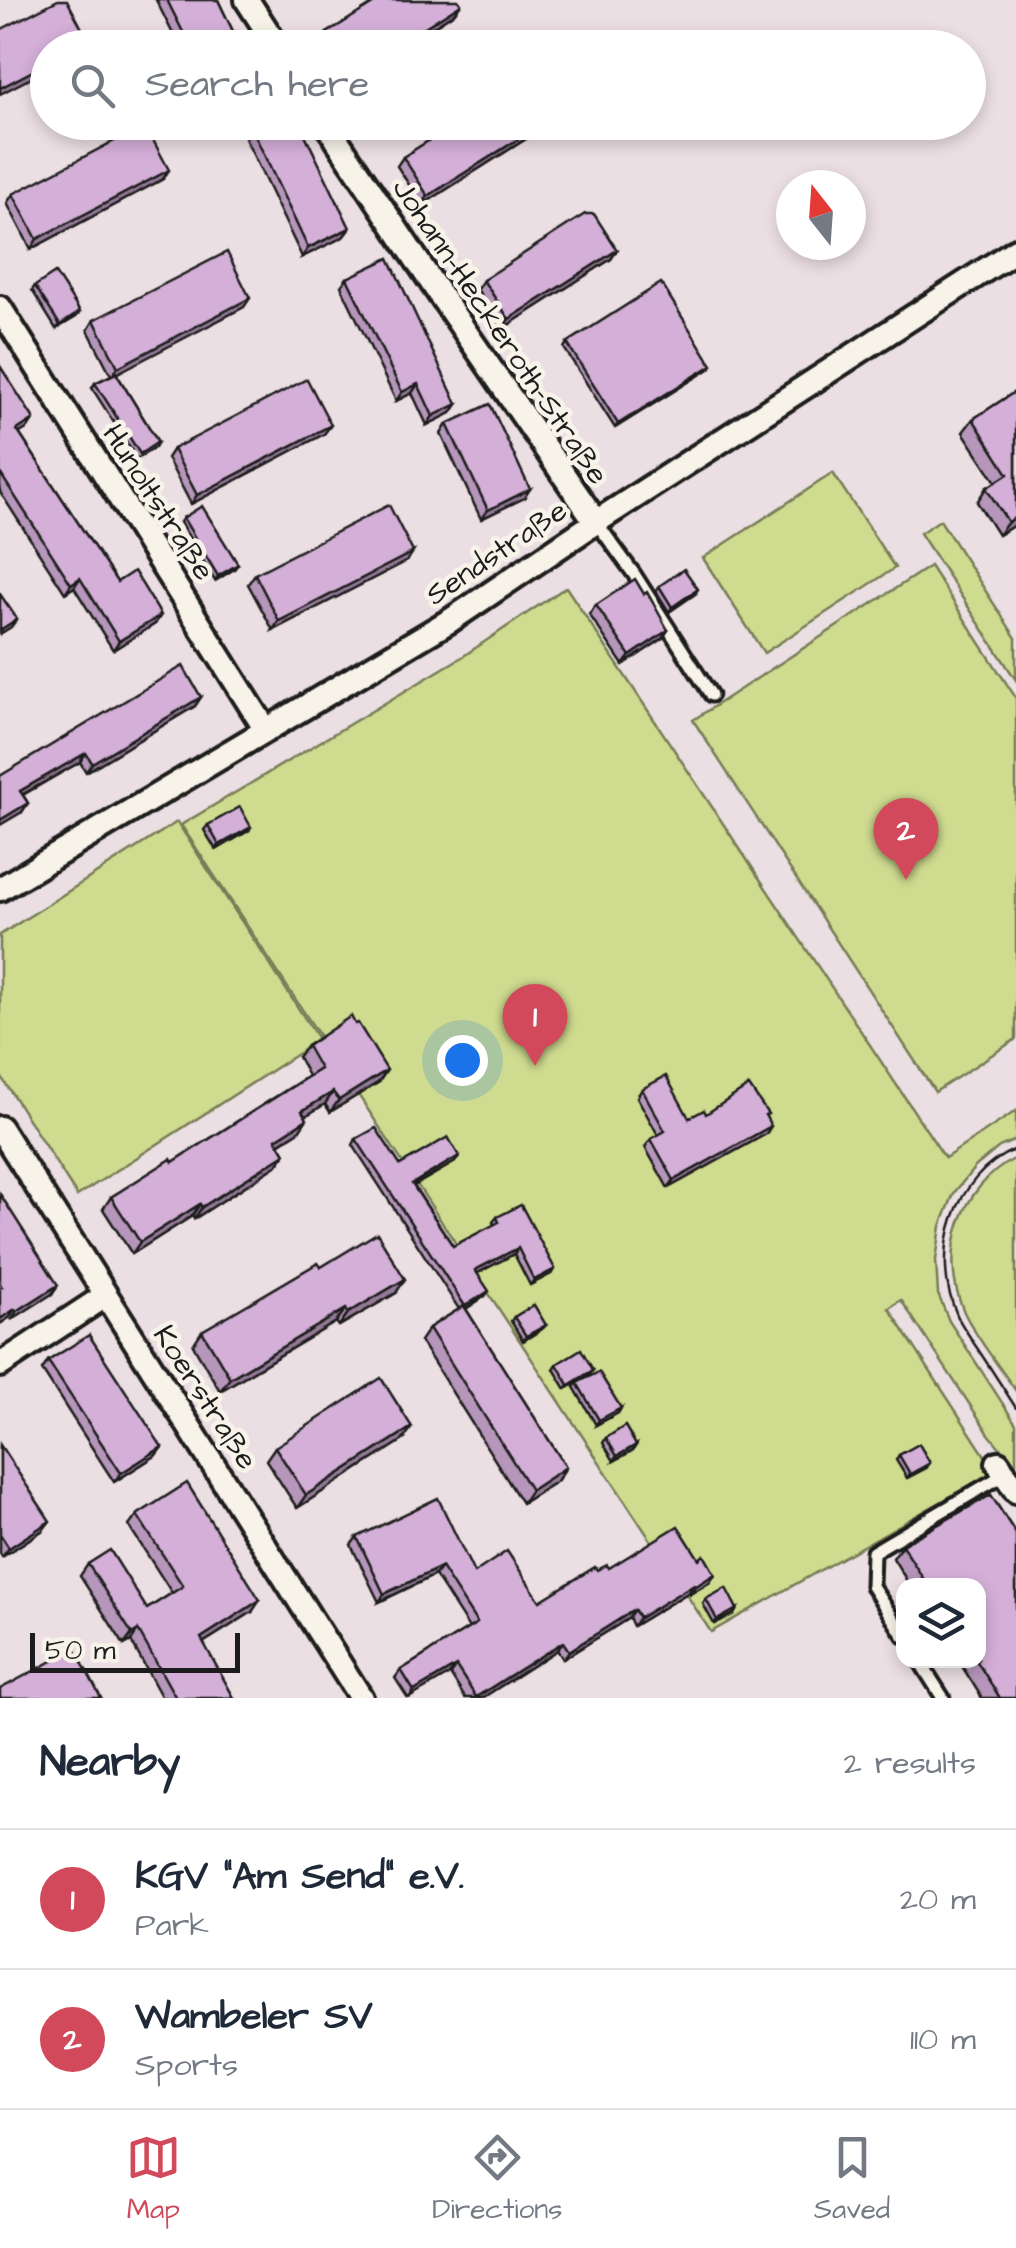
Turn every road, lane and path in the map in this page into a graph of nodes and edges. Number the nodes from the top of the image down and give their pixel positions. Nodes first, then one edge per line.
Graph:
1 (247, 0) edge
2 (266, 30) edge
3 (337, 140) edge
4 (1016, 250) edge
5 (0, 308) edge
6 (596, 522) junction
7 (711, 695) dead end
8 (266, 730) junction
9 (0, 888) edge
10 (0, 1128) edge
11 (105, 1296) junction
12 (0, 1365) edge
13 (1006, 1476) edge
14 (896, 1624) edge
15 (924, 1668) edge
16 (361, 1698) edge
17 (943, 1698) edge

1 - 2 street
3 - 6 street, Johann-Heckeroth-Straße
4 - 6 street, Sendstraße
5 - 8 street, Hunoltstraße
6 - 7 lane
6 - 8 street, Sendstraße
8 - 9 street, Sendstraße
10 - 11 street, Koerstraße
11 - 12 street
11 - 16 street, Koerstraße
13 - 14 lane
15 - 17 lane

